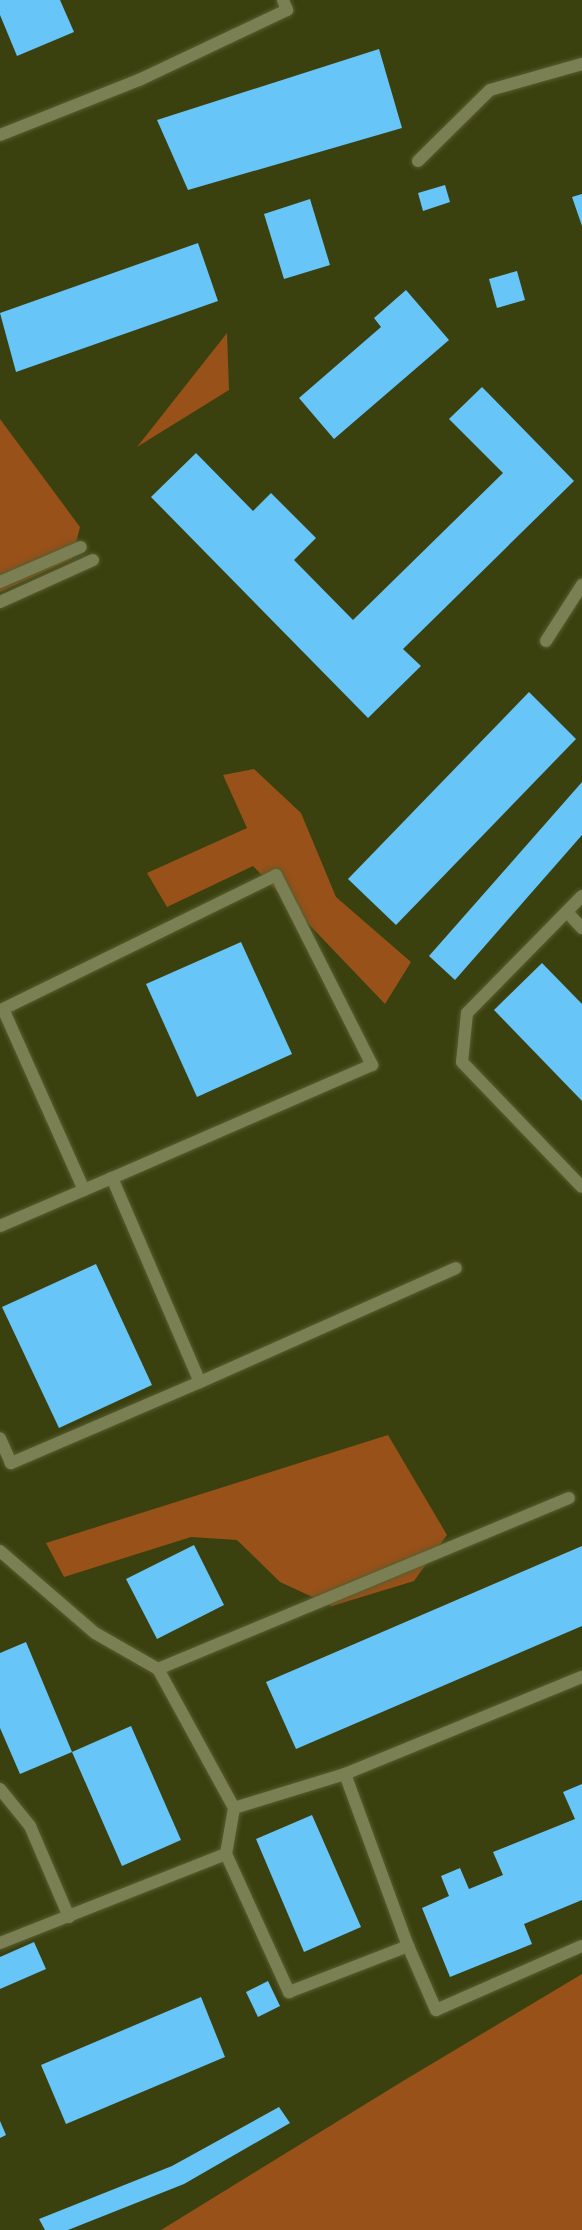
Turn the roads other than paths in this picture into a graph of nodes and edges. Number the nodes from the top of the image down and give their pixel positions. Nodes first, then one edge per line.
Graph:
1 (283, 0) edge
2 (582, 64) edge
3 (0, 135) edge
4 (418, 161) dead end
5 (81, 547) dead end
6 (93, 560) dead end
7 (0, 582) edge
8 (582, 585) edge
9 (0, 602) edge
10 (546, 641) dead end
11 (582, 896) edge
12 (567, 912) junction
13 (582, 928) edge
14 (1, 1009) edge
15 (112, 1178) junction
16 (582, 1187) edge
17 (84, 1190) junction
18 (0, 1226) edge
19 (456, 1268) dead end
20 (200, 1382) junction
21 (0, 1438) edge
22 (569, 1498) dead end
23 (0, 1551) edge
24 (158, 1669) junction
25 (582, 1677) edge
26 (345, 1774) junction
27 (0, 1790) edge
28 (234, 1808) junction
29 (226, 1854) junction
30 (69, 1917) junction
31 (0, 1943) edge
32 (408, 1946) junction
33 (582, 1946) edge

1 - 3 street
2 - 4 street
5 - 7 street
6 - 9 street
8 - 10 street
11 - 12 street
12 - 13 street
12 - 16 street
14 - 15 street
14 - 17 street
15 - 17 street
15 - 20 street
17 - 18 street
19 - 20 street
20 - 21 street
22 - 24 street
23 - 24 street
24 - 28 street
25 - 26 street
26 - 28 street
26 - 32 street
27 - 30 street
28 - 29 street
29 - 30 street
29 - 32 street
30 - 31 street
32 - 33 street

